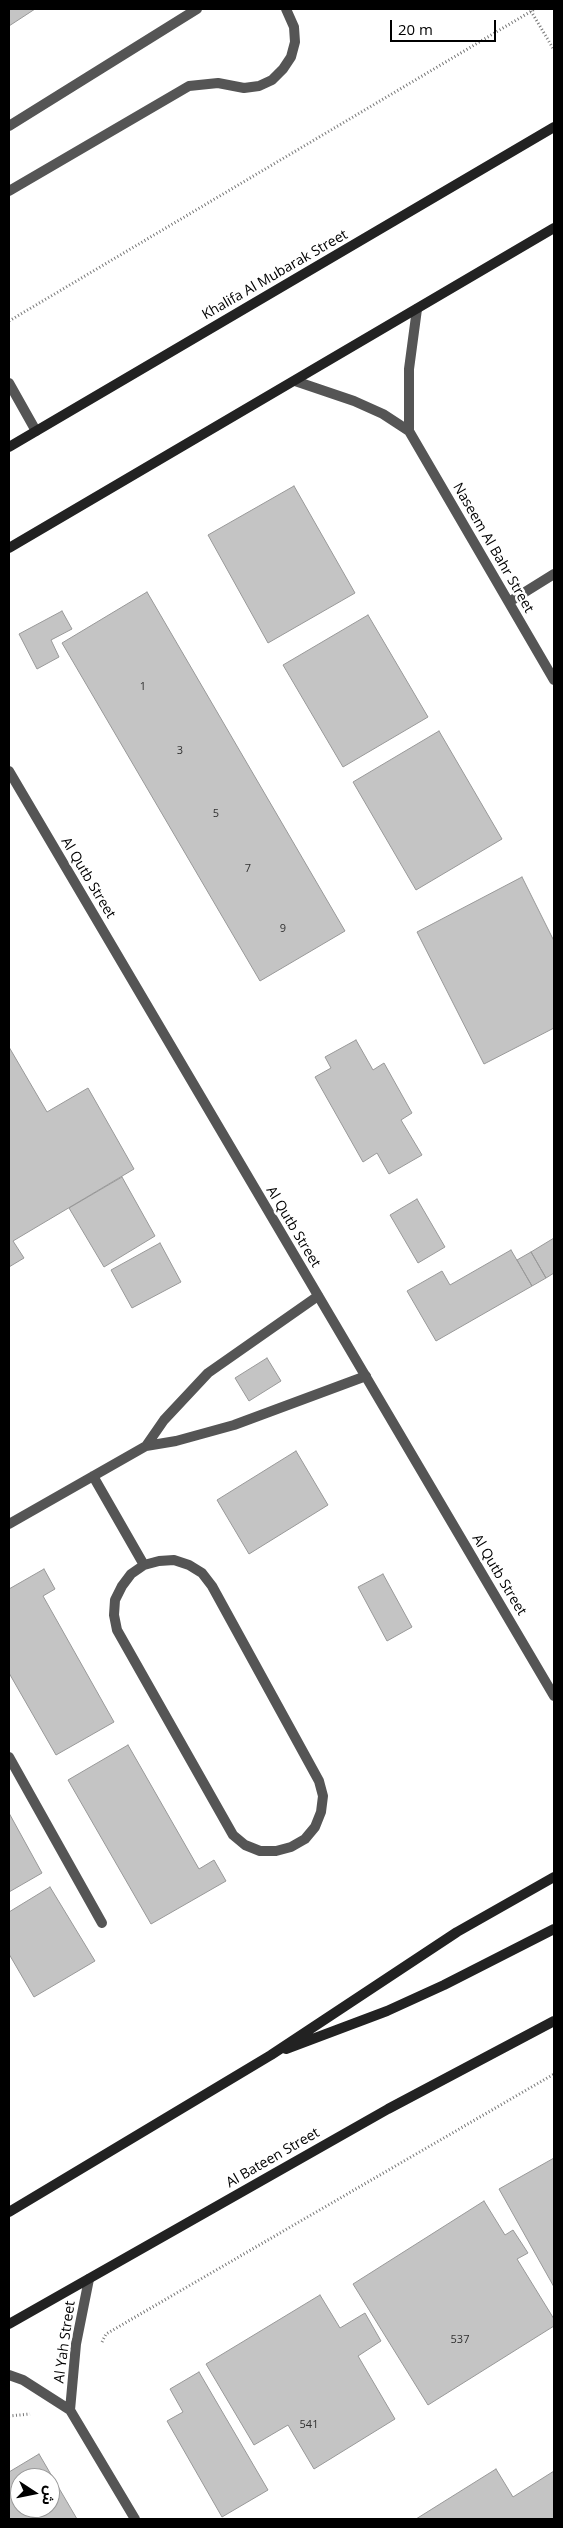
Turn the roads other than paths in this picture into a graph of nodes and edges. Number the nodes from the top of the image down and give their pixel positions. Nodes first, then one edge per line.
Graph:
1 (197, 9) edge
2 (286, 9) edge
3 (9, 126) edge
4 (554, 127) edge
5 (9, 191) edge
6 (554, 228) edge
7 (418, 309) junction
8 (295, 381) junction
9 (9, 383) edge
10 (36, 431) junction
11 (409, 431) junction
12 (9, 447) edge
13 (9, 548) edge
14 (554, 574) edge
15 (509, 602) junction
16 (554, 680) edge
17 (9, 771) edge
18 (318, 1296) junction
19 (366, 1376) junction
20 (146, 1446) junction
21 (93, 1476) junction
22 (9, 1524) edge
23 (144, 1565) junction
24 (554, 1696) edge
25 (9, 1757) edge
26 (554, 1877) edge
27 (102, 1923) dead end
28 (554, 1930) edge
29 (554, 2021) edge
30 (271, 2055) junction
31 (9, 2212) edge
32 (89, 2278) junction
33 (9, 2324) edge
34 (9, 2375) edge
35 (70, 2410) junction
36 (135, 2519) edge

1 - 3 street
2 - 5 street
4 - 10 main road, Khalifa Al Mubarak Street
6 - 7 main road
7 - 8 main road
7 - 11 street
8 - 11 street, Naseem Al Bahr Street
8 - 13 main road
9 - 10 street
10 - 12 main road, Khalifa Al Mubarak Street
11 - 15 street, Naseem Al Bahr Street
14 - 15 street
15 - 16 street, Naseem Al Bahr Street
17 - 18 street, Al Qutb Street
18 - 19 street, Al Qutb Street
18 - 20 street
19 - 20 street
19 - 24 street, Al Qutb Street
20 - 21 street
21 - 22 street
21 - 23 street
23 - 23 street
25 - 27 street
26 - 30 main road
28 - 30 main road
29 - 32 main road, Al Bateen Street
30 - 31 main road
32 - 33 main road, Al Bateen Street
32 - 35 street, Al Yah Street
34 - 35 street, Al Yah Street
35 - 36 street, Al Yah Street

